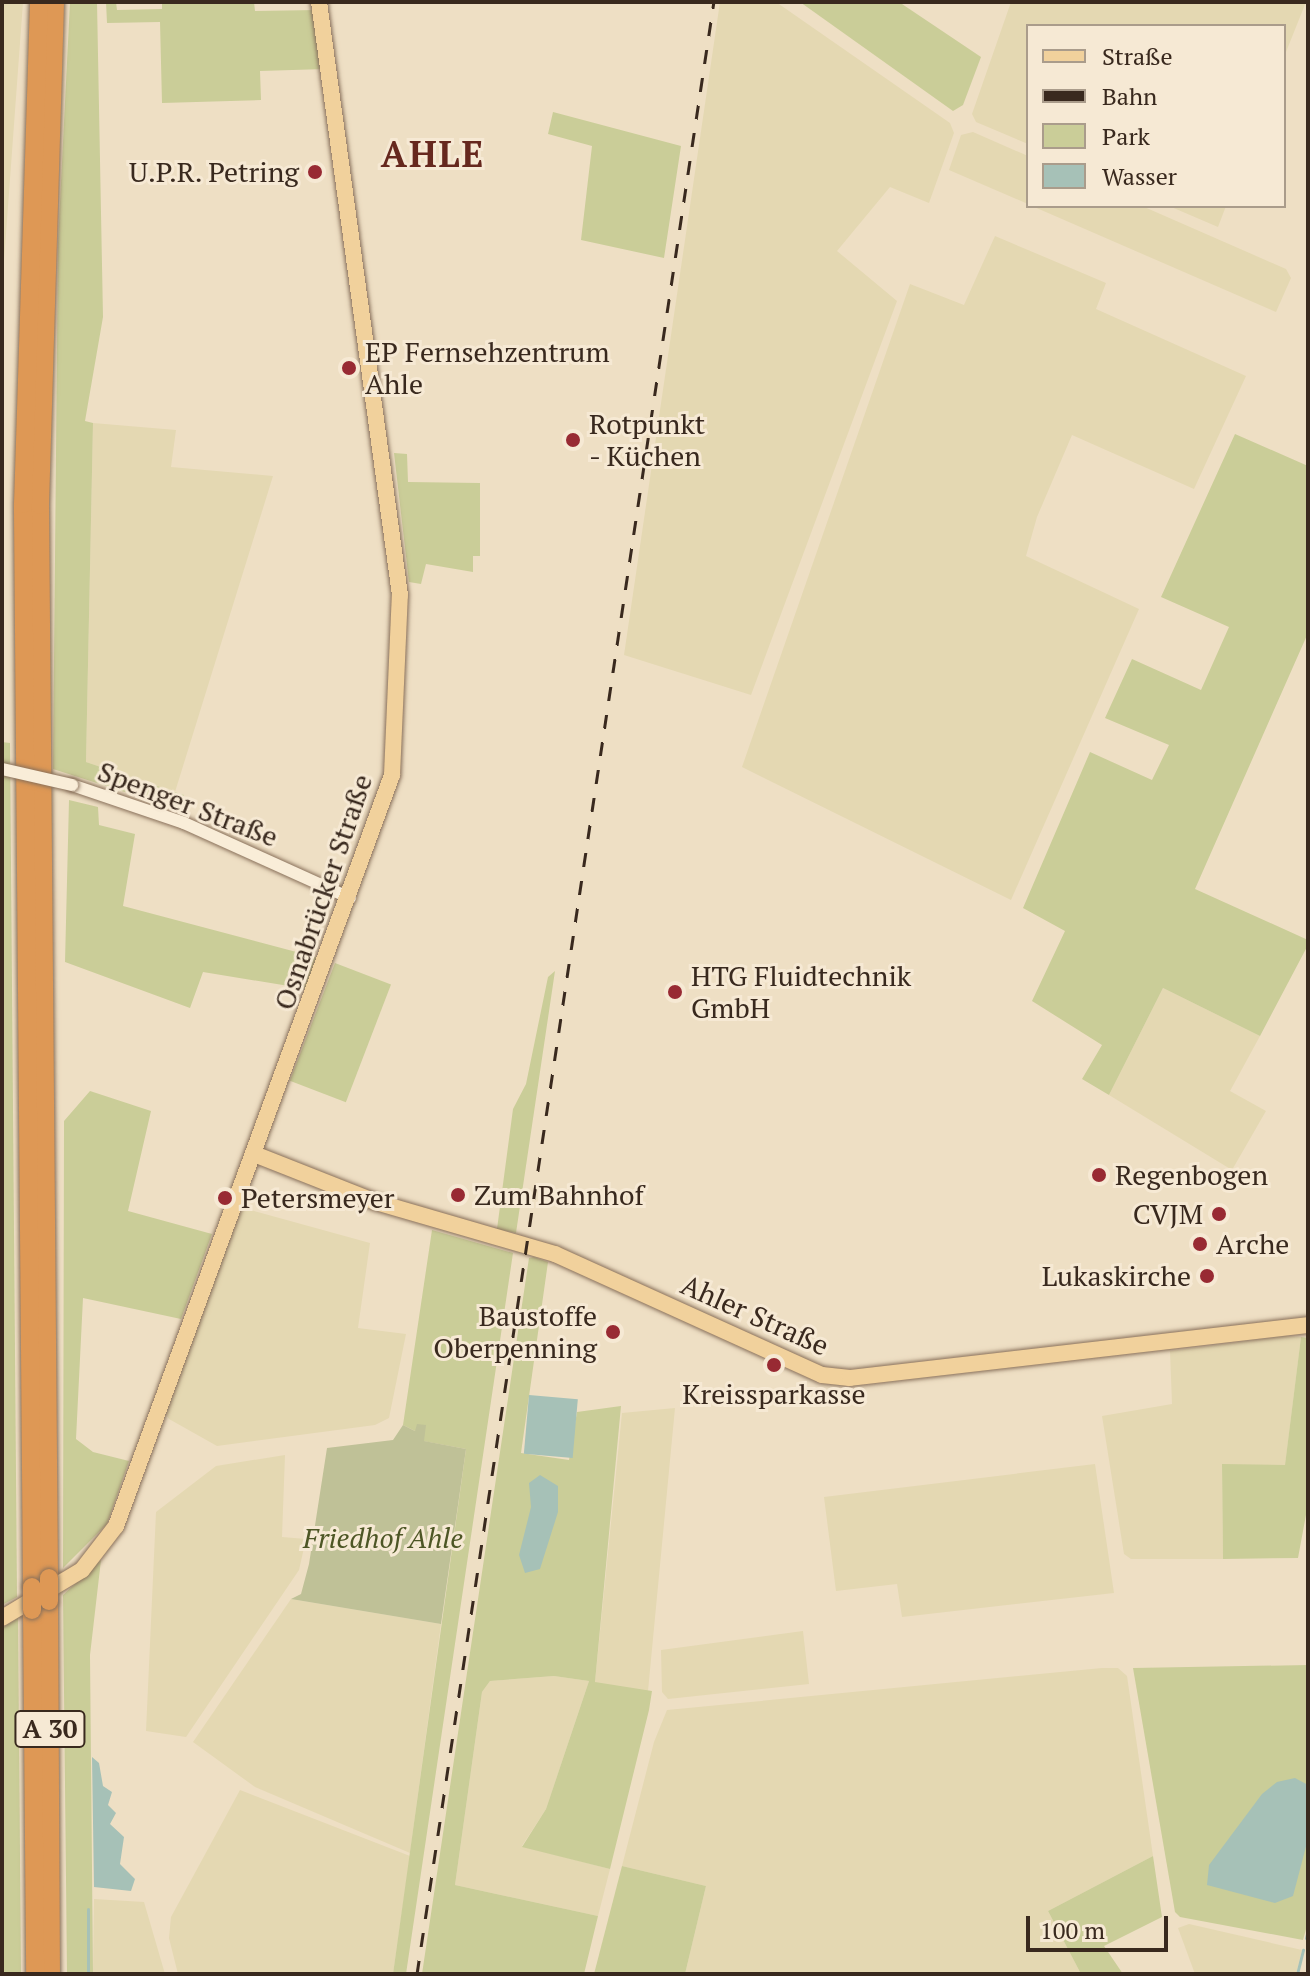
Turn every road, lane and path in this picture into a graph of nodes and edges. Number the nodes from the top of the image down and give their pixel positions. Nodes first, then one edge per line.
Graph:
1 (39, 2) edge
2 (55, 2) edge
3 (319, 2) edge
4 (2, 769) edge
5 (350, 898) junction
6 (254, 1154) junction
7 (1308, 1325) edge
8 (41, 1583) junction
9 (41, 1606) junction
10 (2, 1618) edge
11 (35, 1974) edge
12 (51, 1974) edge

1 - 8 highway, A 30
2 - 8 highway, A 30
3 - 5 main road, Osnabrücker Straße
4 - 5 street, Spenger Straße, bridge
5 - 6 main road, Osnabrücker Straße
6 - 7 main road, Ahler Straße
6 - 10 main road, Osnabrücker Straße
8 - 9 highway, A 30, bridge
9 - 11 highway, A 30
9 - 12 highway, A 30

